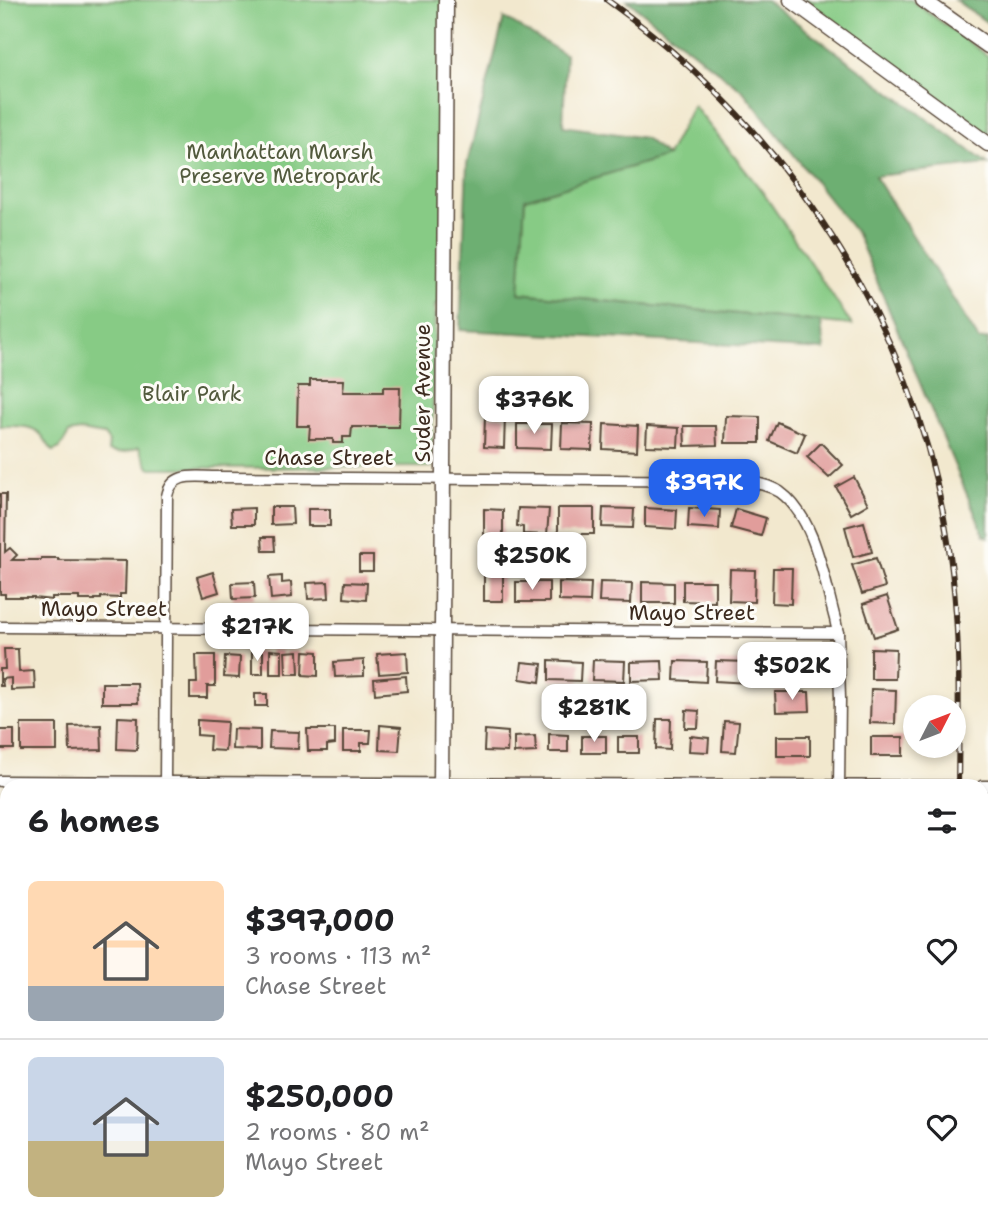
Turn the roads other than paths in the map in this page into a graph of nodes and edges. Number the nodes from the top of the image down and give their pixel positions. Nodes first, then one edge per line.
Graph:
1 (446, 0) edge
2 (923, 0) edge
3 (793, 1) edge
4 (988, 47) edge
5 (988, 144) edge
6 (443, 478) junction
7 (0, 627) edge
8 (166, 628) junction
9 (442, 631) junction
10 (838, 633) junction
11 (164, 779) edge
12 (441, 779) edge
13 (839, 779) edge

1 - 6 street, Suder Avenue
2 - 4 street
3 - 5 street
6 - 8 street, Chase Street
6 - 9 street, Suder Avenue
6 - 10 street, Chase Street
7 - 8 street, Mayo Street
8 - 9 street, Mayo Street
8 - 11 street
9 - 10 street, Mayo Street
9 - 12 street, Suder Avenue
10 - 13 street

